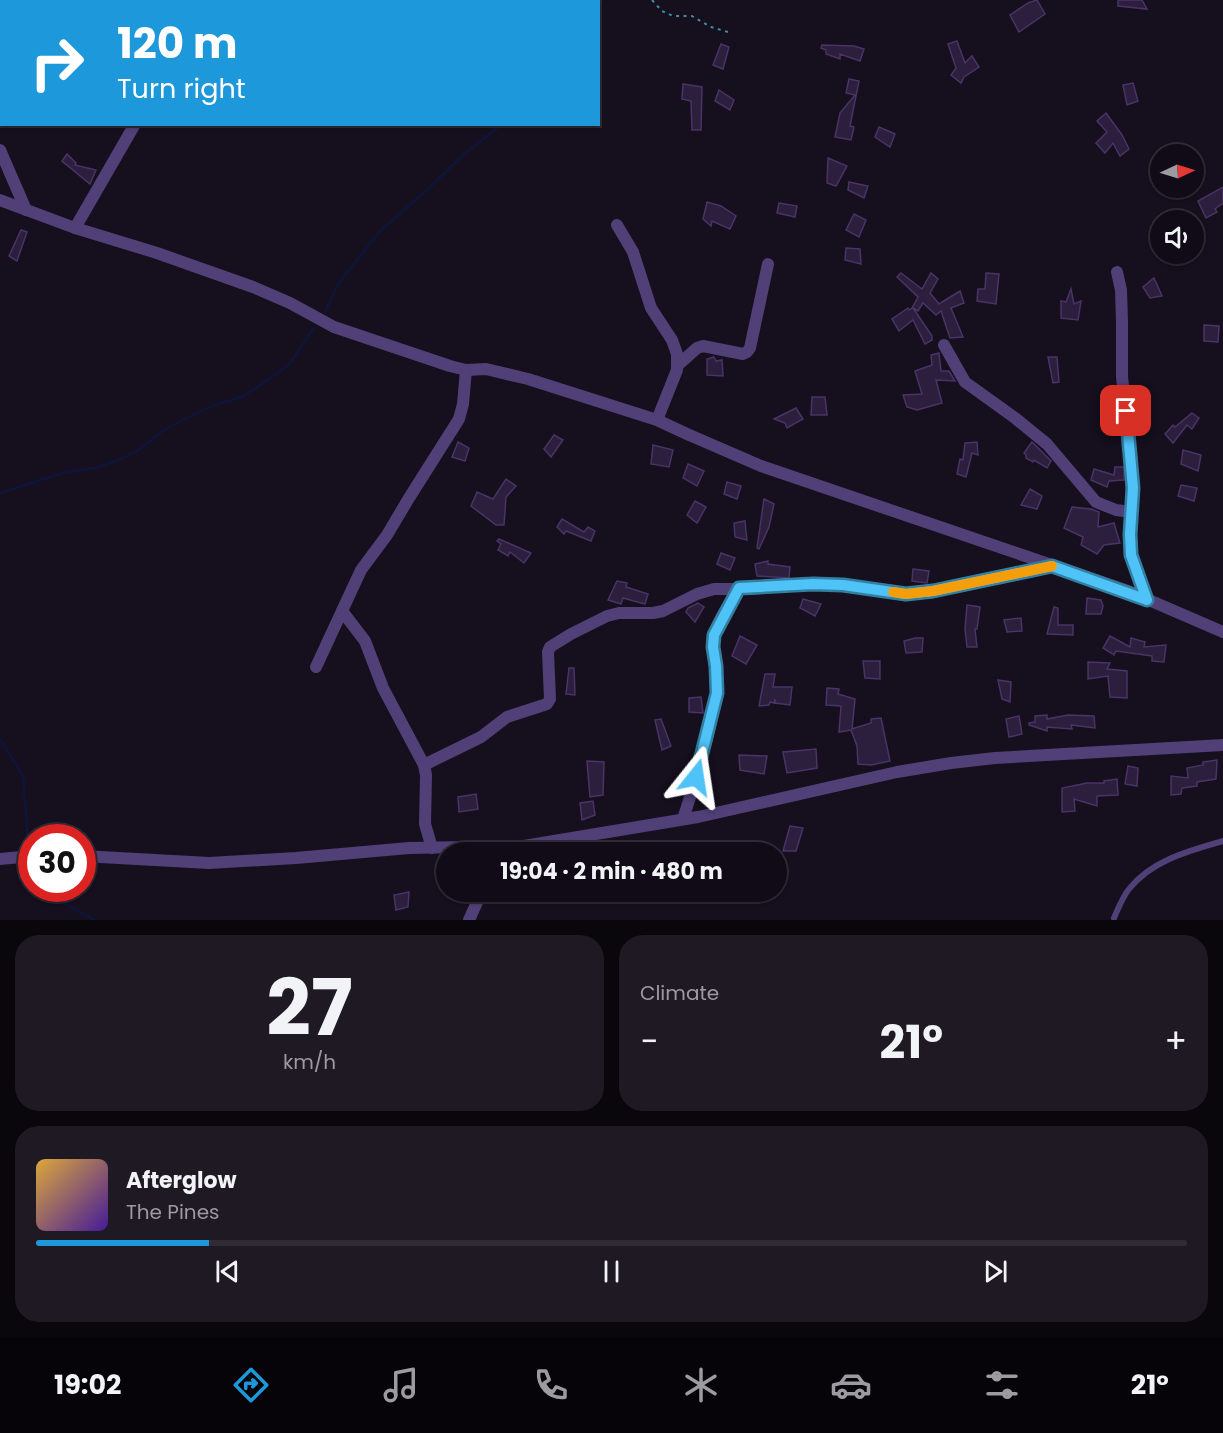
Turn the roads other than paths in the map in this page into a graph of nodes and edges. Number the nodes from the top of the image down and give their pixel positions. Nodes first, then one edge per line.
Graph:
1 (134, 126) edge
2 (0, 150) edge
3 (0, 200) edge
4 (26, 210) junction
5 (616, 225) dead end
6 (75, 228) junction
7 (768, 264) dead end
8 (1117, 272) dead end
9 (944, 345) dead end
10 (678, 365) junction
11 (466, 370) junction
12 (657, 420) junction
13 (1132, 512) junction
14 (1052, 566) junction
15 (739, 588) junction
16 (1147, 600) junction
17 (342, 611) junction
18 (1223, 632) edge
19 (316, 667) dead end
20 (1223, 745) edge
21 (424, 765) junction
22 (683, 819) junction
23 (1223, 841) edge
24 (551, 842) edge
25 (432, 848) junction
26 (436, 848) edge
27 (18, 857) edge
28 (96, 857) edge
29 (0, 859) edge
30 (477, 902) edge
31 (1114, 918) dead end
32 (469, 920) edge

1 - 6 street
2 - 4 street
3 - 4 street
4 - 6 street
5 - 10 street
6 - 11 street
7 - 10 street
8 - 13 street
9 - 13 street
10 - 12 street
11 - 12 street
11 - 17 street
12 - 14 street
13 - 16 street
14 - 15 street
14 - 16 street
15 - 21 street
15 - 22 street
16 - 18 street
17 - 19 street
17 - 21 street
20 - 22 street
21 - 25 street
22 - 24 street
23 - 31 lane
25 - 26 street
25 - 28 street
27 - 29 street
30 - 32 street

